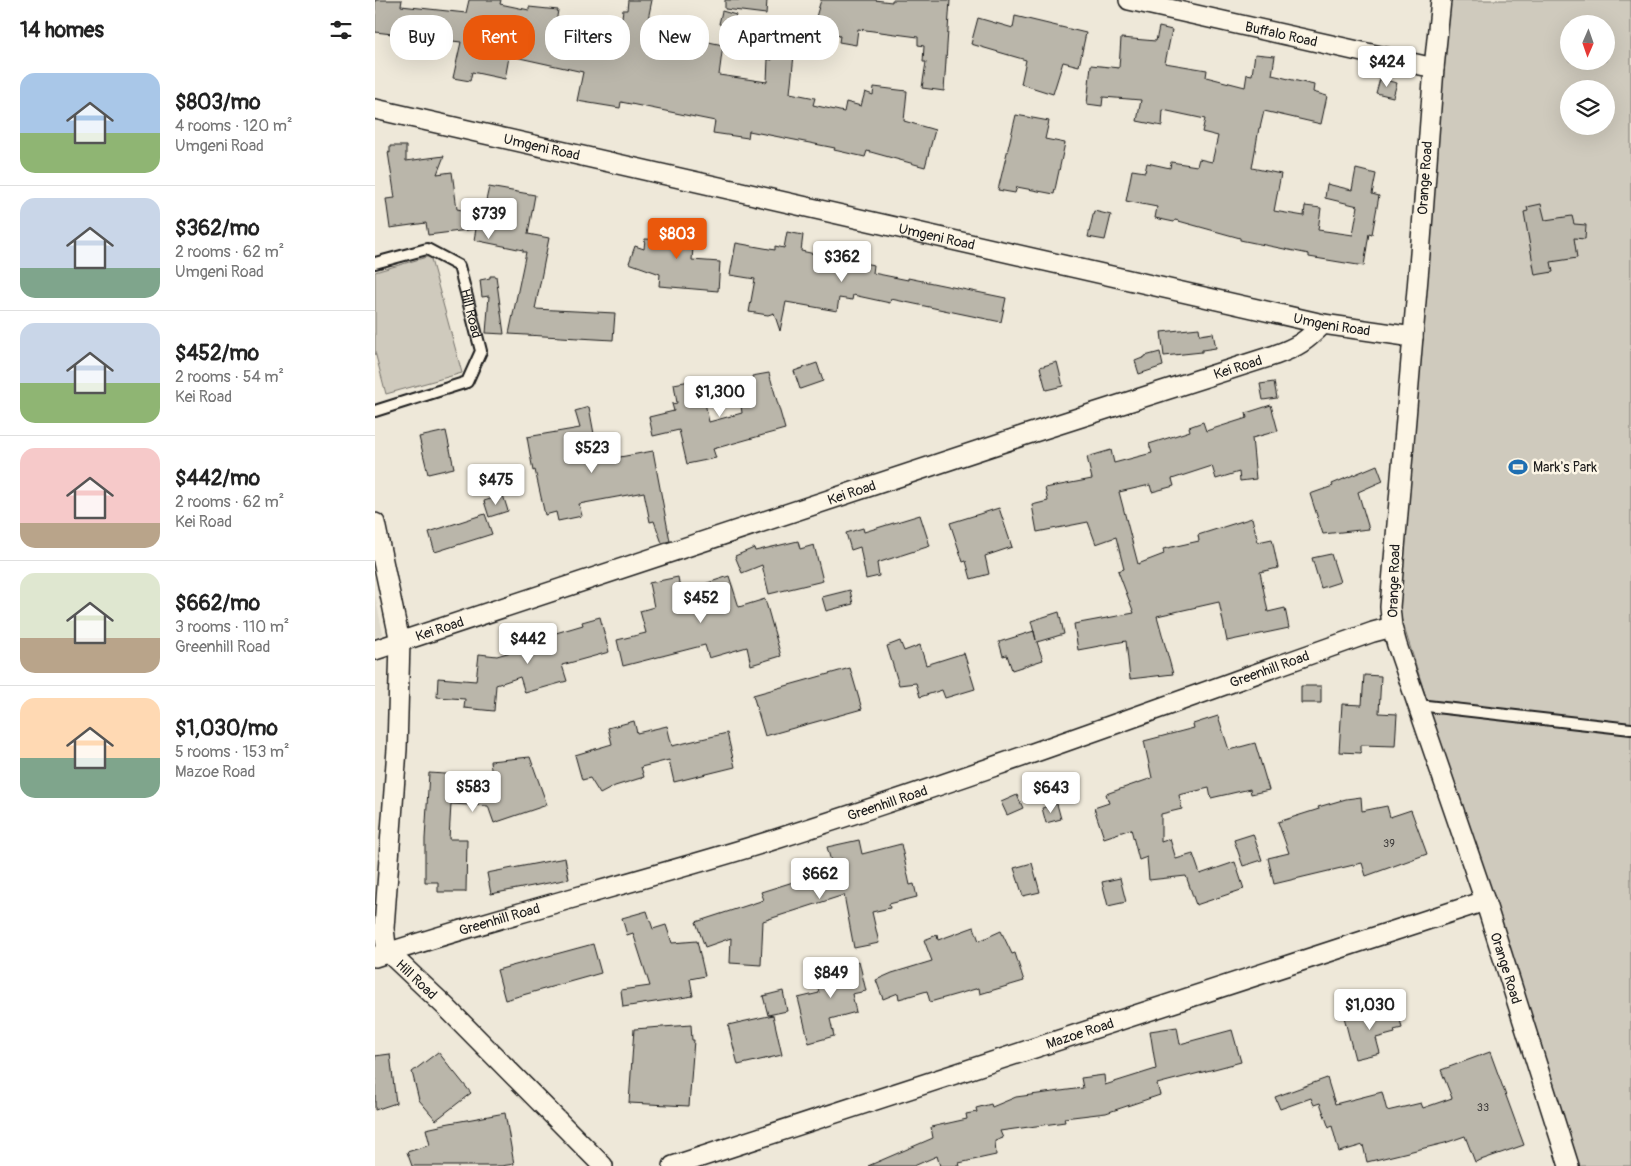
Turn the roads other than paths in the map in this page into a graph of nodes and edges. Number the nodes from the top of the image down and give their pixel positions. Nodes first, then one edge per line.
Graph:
1 (1129, 0) edge
2 (1441, 0) edge
3 (1434, 68) junction
4 (375, 109) edge
5 (375, 262) edge
6 (1323, 324) junction
7 (1413, 337) junction
8 (375, 410) edge
9 (375, 523) edge
10 (1392, 627) junction
11 (400, 642) junction
12 (375, 650) edge
13 (1418, 705) junction
14 (1631, 729) edge
15 (1485, 901) junction
16 (382, 955) edge
17 (603, 1166) edge
18 (673, 1166) edge
19 (1569, 1166) edge

1 - 3 street, Buffalo Road
2 - 3 street, Orange Road
3 - 7 street, Orange Road
4 - 6 street, Umgeni Road
5 - 8 lane, Hill Road
6 - 7 street, Umgeni Road
6 - 11 street, Kei Road
7 - 10 street, Orange Road
9 - 11 street, Hill Road
10 - 13 street, Orange Road
10 - 16 street, Greenhill Road
11 - 12 street, Kei Road
11 - 16 street, Hill Road
13 - 14 lane
13 - 15 street, Orange Road
15 - 18 street, Mazoe Road
15 - 19 street, Orange Road
16 - 17 street, Hill Road

